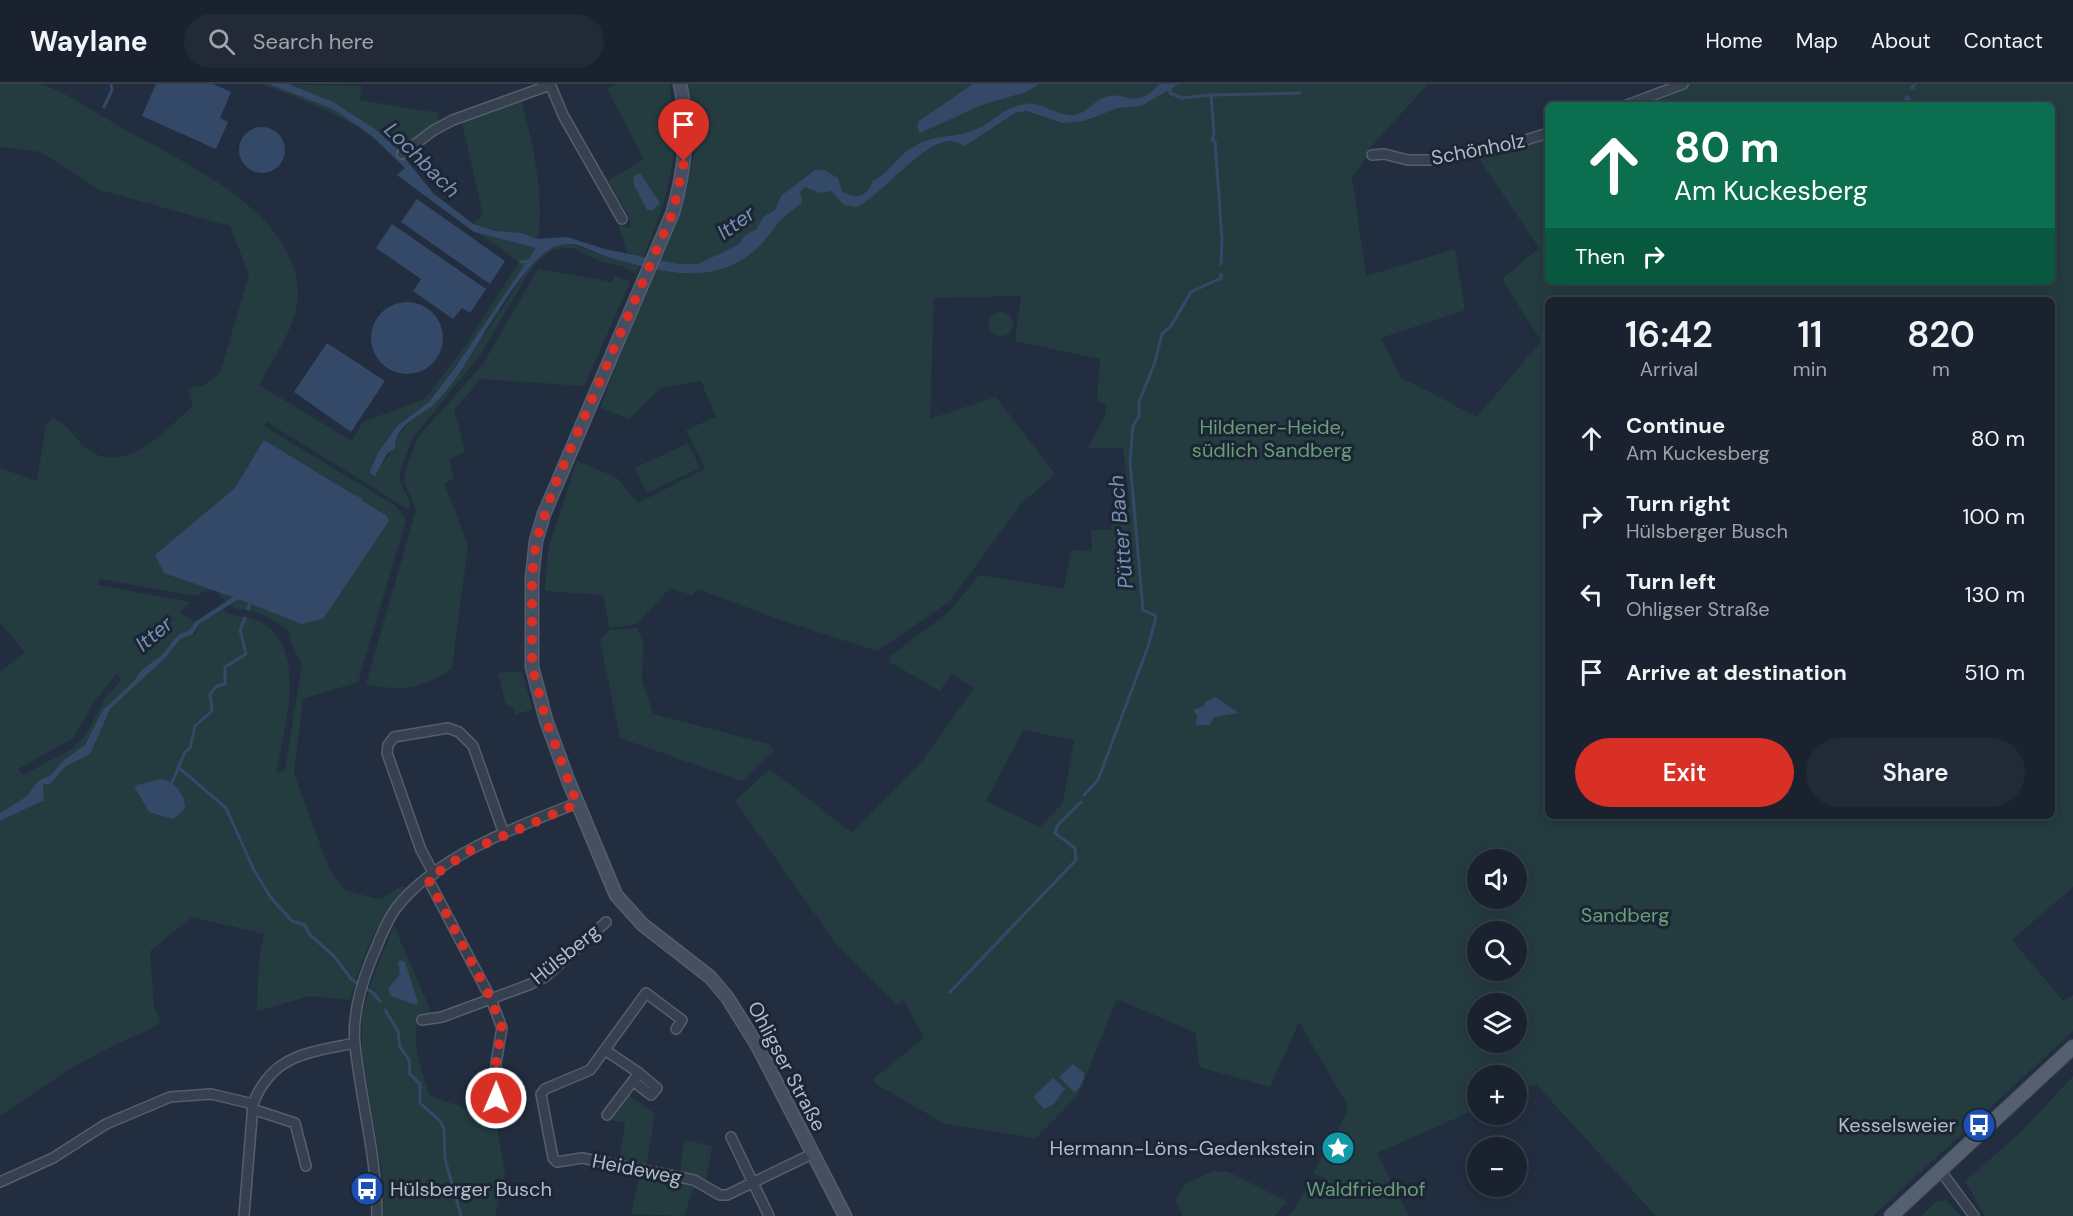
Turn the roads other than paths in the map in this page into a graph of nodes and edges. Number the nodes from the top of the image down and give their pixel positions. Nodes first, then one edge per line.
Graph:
1 (680, 84) edge
2 (1683, 84) edge
3 (550, 85) edge
4 (1635, 102) edge
5 (1545, 134) edge
6 (402, 154) dead end
7 (1372, 155) dead end
8 (622, 219) dead end
9 (577, 804) junction
10 (504, 834) junction
11 (431, 876) junction
12 (606, 922) dead end
13 (491, 999) junction
14 (422, 1020) dead end
15 (676, 1029) dead end
16 (355, 1043) junction
17 (2073, 1047) edge
18 (605, 1050) junction
19 (496, 1098) dead end
20 (253, 1107) junction
21 (607, 1115) dead end
22 (731, 1137) dead end
23 (812, 1154) junction
24 (306, 1166) dead end
25 (1940, 1170) junction
26 (0, 1182) edge
27 (753, 1182) junction
28 (244, 1216) edge
29 (376, 1216) edge
30 (769, 1216) edge
31 (845, 1216) edge
32 (1890, 1216) edge
33 (1974, 1216) edge

1 - 9 main road, Ohligser Straße
2 - 4 street
3 - 6 street
3 - 8 street
5 - 7 street, Schönholz
9 - 10 street
9 - 23 main road, Ohligser Straße
10 - 11 street
10 - 11 street
11 - 13 street
11 - 16 street
12 - 13 street, Hülsberg
13 - 14 street, Hülsberg
13 - 19 street
15 - 18 street, Heideweg
16 - 20 street
16 - 29 street
17 - 25 main road
18 - 21 street
18 - 27 street, Heideweg
20 - 24 street
20 - 26 street
20 - 28 street
22 - 27 street
23 - 27 street, Heideweg
23 - 31 main road, Ohligser Straße
25 - 32 main road
25 - 33 street
27 - 30 street

